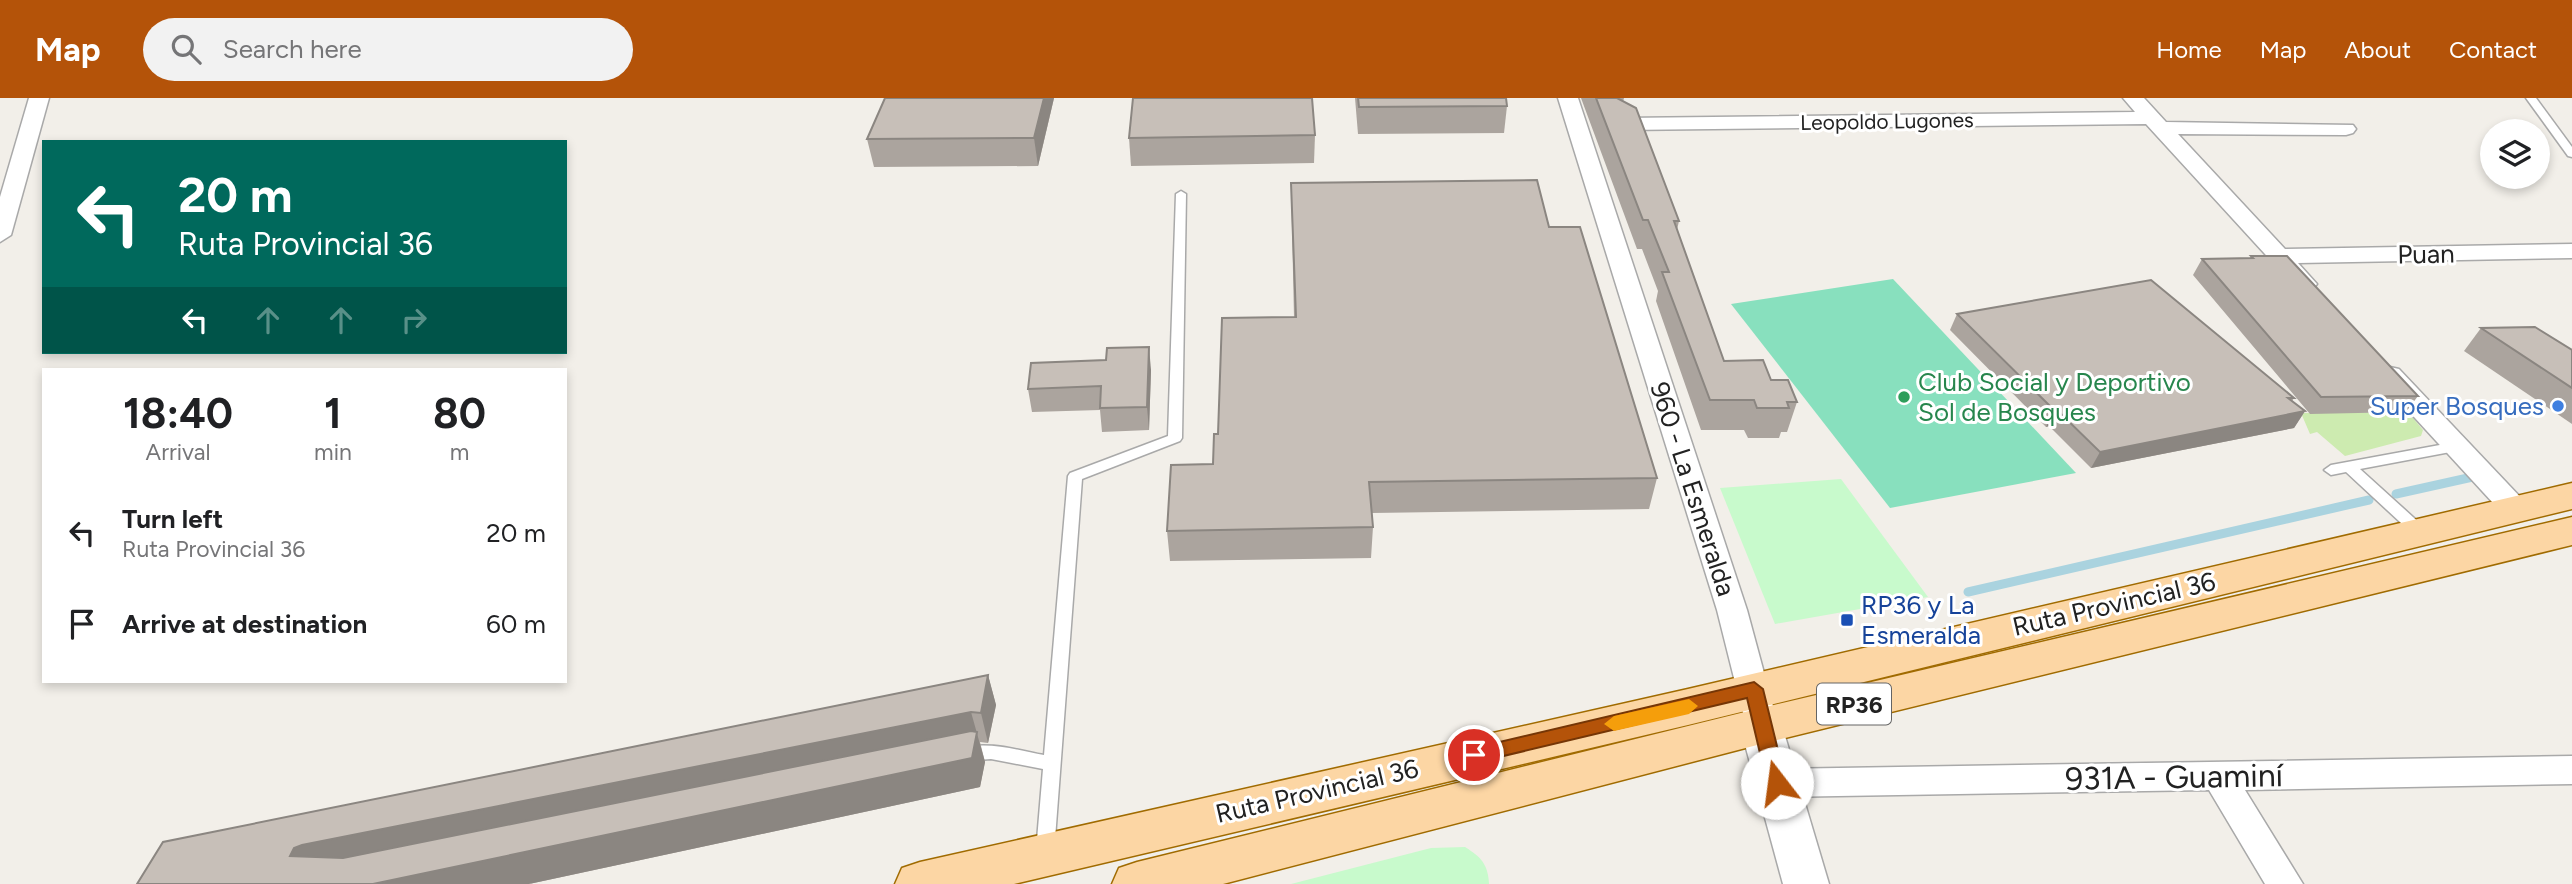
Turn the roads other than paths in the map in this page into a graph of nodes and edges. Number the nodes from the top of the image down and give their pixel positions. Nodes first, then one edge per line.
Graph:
1 (39, 98) edge
2 (1568, 98) edge
3 (2133, 98) edge
4 (2531, 98) edge
5 (2157, 123) junction
6 (1623, 124) edge
7 (2346, 129) dead end
8 (2567, 141) edge
9 (2572, 154) edge
10 (1181, 194) dead end
11 (0, 234) edge
12 (2572, 251) edge
13 (2280, 256) junction
14 (2326, 307) edge
15 (2373, 357) edge
16 (2456, 447) junction
17 (2349, 467) junction
18 (2331, 470) dead end
19 (2572, 496) edge
20 (2515, 509) junction
21 (2419, 531) junction
22 (2572, 531) edge
23 (1758, 708) junction
24 (952, 757) edge
25 (1052, 764) junction
26 (2572, 770) edge
27 (2219, 777) junction
28 (1777, 783) junction
29 (1283, 849) junction
30 (1045, 853) junction
31 (920, 884) edge
32 (1137, 884) edge
33 (1206, 884) edge
34 (1806, 884) edge
35 (2285, 884) edge

1 - 11 street
2 - 23 street, 960 - La Esmeralda
3 - 5 street
4 - 8 lane
5 - 6 street, Leopoldo Lugones
5 - 7 street, Leopoldo Lugones
5 - 13 street
8 - 9 lane
10 - 25 lane
12 - 13 street, Puan
13 - 14 street
15 - 16 street
16 - 17 lane
16 - 20 street
17 - 18 lane
17 - 21 lane
19 - 20 main road, Ruta Provincial 36 / RP36
20 - 21 main road, Ruta Provincial 36 / RP36
21 - 23 main road, Ruta Provincial 36 / RP36
22 - 23 main road, Ruta Provincial 36 / RP36
23 - 28 street, 960 - La Esmeralda
23 - 29 main road, Ruta Provincial 36 / RP36
23 - 30 main road, Ruta Provincial 36 / RP36
24 - 25 lane
25 - 30 lane
26 - 27 street, 931A - Guaminí
27 - 28 street, 931A - Guaminí
27 - 35 street
28 - 34 street, 960 - La Esmeralda
29 - 32 main road, Ruta Provincial 36 / RP36
29 - 33 lane
30 - 31 main road, Ruta Provincial 36 / RP36

